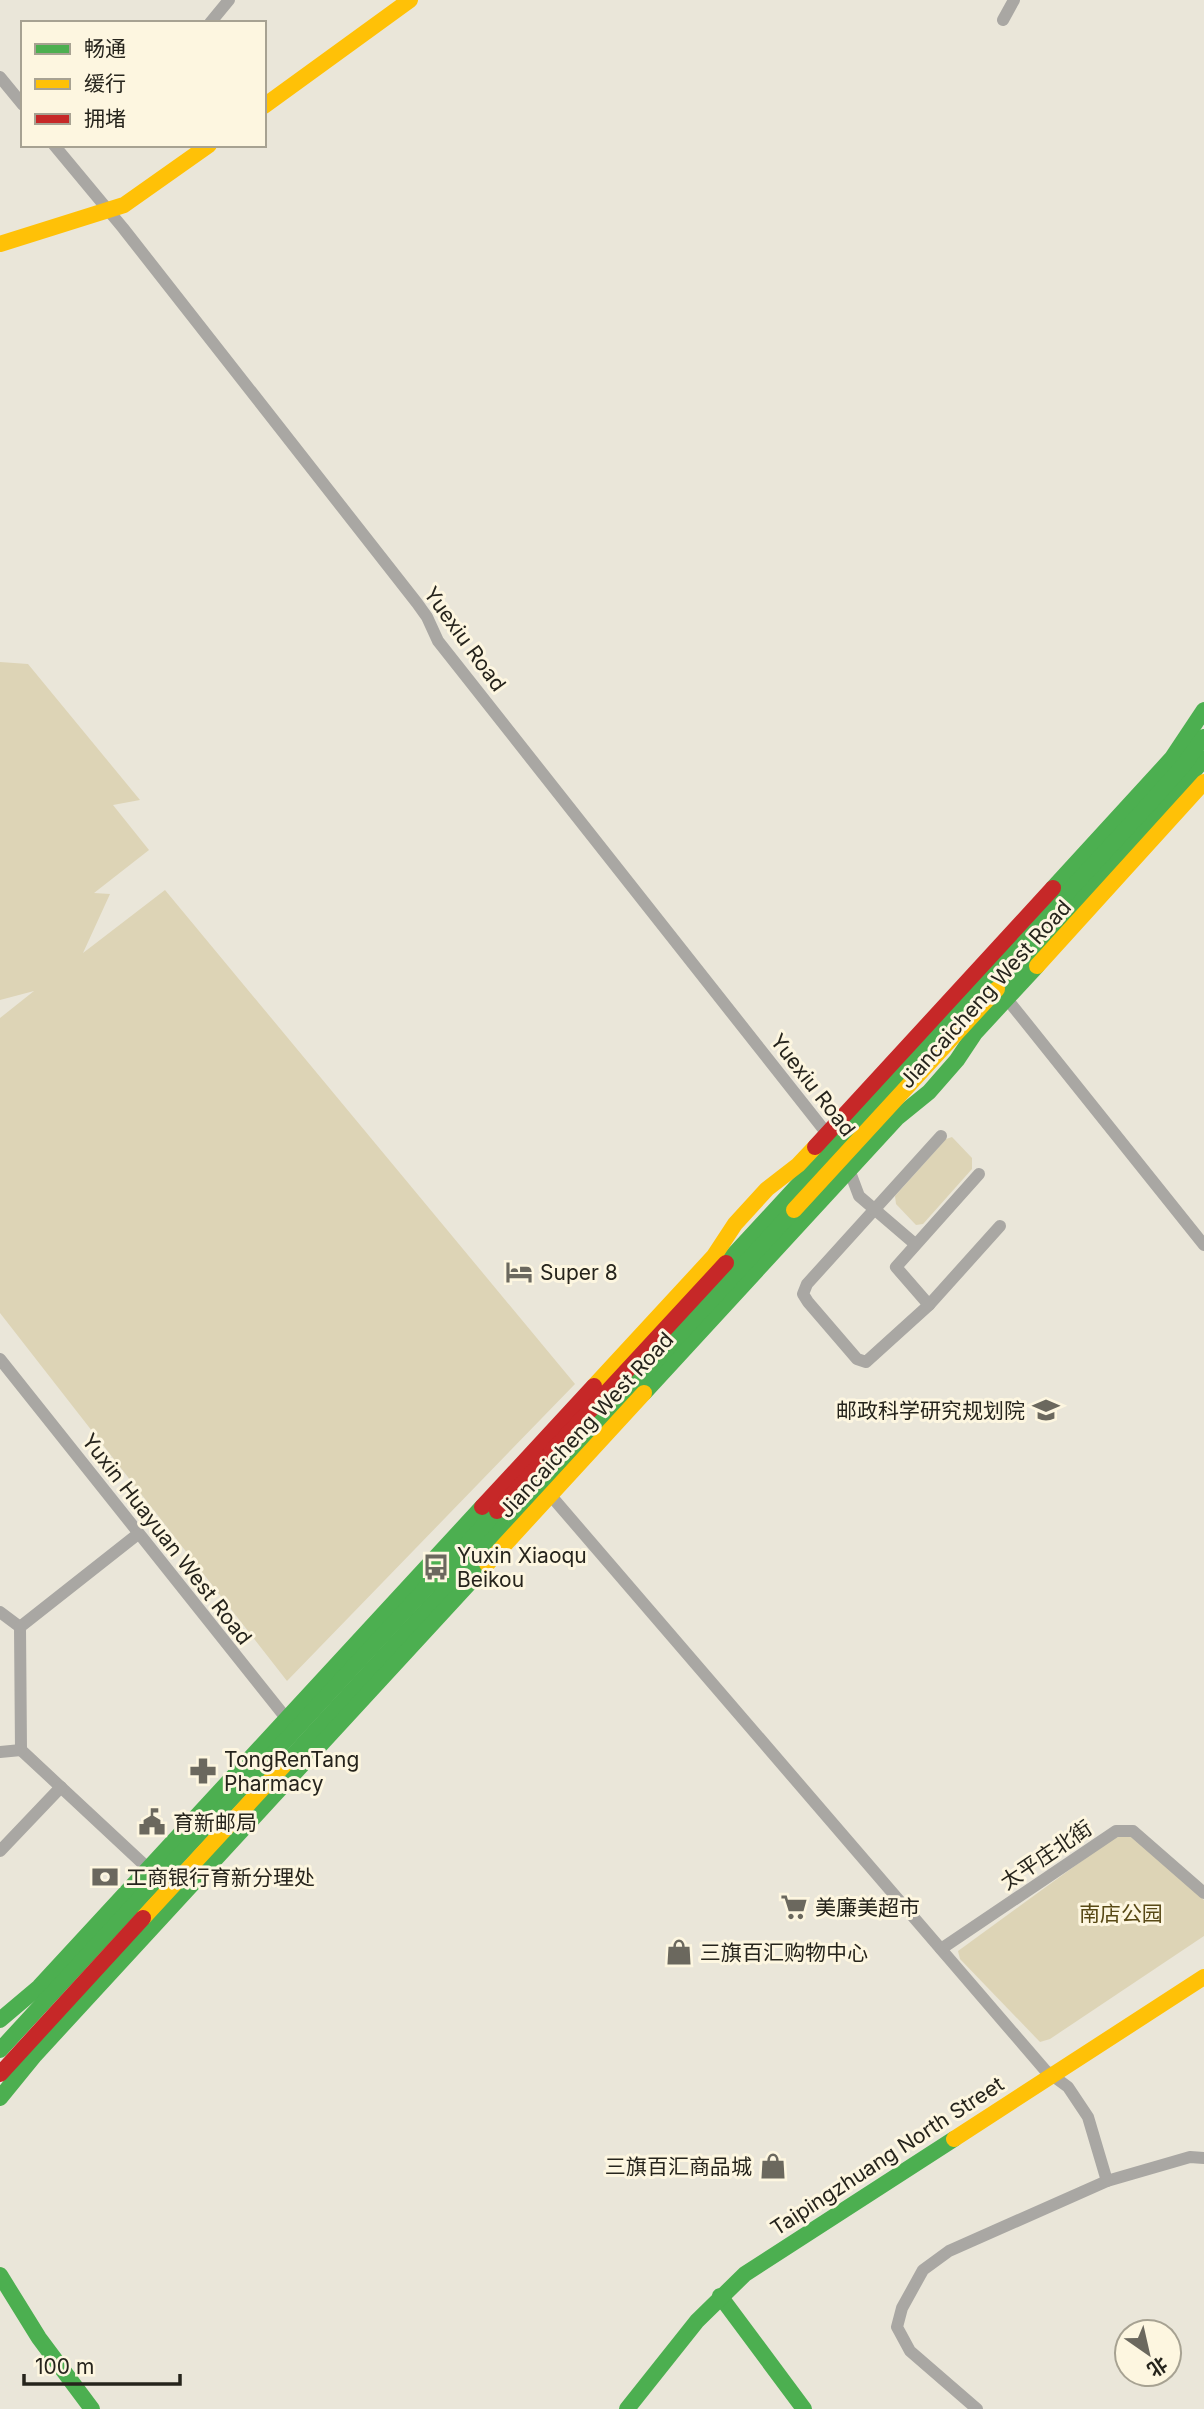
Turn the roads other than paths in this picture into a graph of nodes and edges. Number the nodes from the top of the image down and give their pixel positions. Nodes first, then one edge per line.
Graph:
1 (229, 0) edge
2 (1014, 0) edge
3 (408, 1) edge
4 (1003, 20) dead end
5 (212, 21) edge
6 (0, 77) edge
7 (21, 103) edge
8 (266, 105) edge
9 (56, 147) edge
10 (206, 147) edge
11 (109, 211) junction
12 (0, 244) edge
13 (1204, 710) edge
14 (1204, 737) edge
15 (1204, 759) edge
16 (1204, 782) edge
17 (1002, 993) junction
18 (941, 1136) dead end
19 (838, 1151) junction
20 (979, 1174) dead end
21 (875, 1210) junction
22 (1000, 1226) dead end
23 (915, 1244) junction
24 (1204, 1245) edge
25 (929, 1305) junction
26 (640, 1356) junction
27 (0, 1359) edge
28 (590, 1391) junction
29 (541, 1485) junction
30 (138, 1534) junction
31 (0, 1612) edge
32 (20, 1627) junction
33 (297, 1729) junction
34 (21, 1750) junction
35 (0, 1752) edge
36 (61, 1787) junction
37 (2, 1845) edge
38 (154, 1873) junction
39 (1204, 1893) edge
40 (941, 1949) junction
41 (1204, 1977) edge
42 (1204, 1990) edge
43 (0, 2020) edge
44 (0, 2050) edge
45 (0, 2074) edge
46 (1057, 2079) junction
47 (0, 2098) edge
48 (1204, 2158) edge
49 (1107, 2181) junction
50 (0, 2275) edge
51 (0, 2299) edge
52 (723, 2300) junction
53 (83, 2409) edge
54 (92, 2409) edge
55 (627, 2409) edge
56 (641, 2409) edge
57 (804, 2409) edge
58 (977, 2409) edge

1 - 5 street
2 - 4 street
3 - 8 main road
6 - 7 street
9 - 11 street, Yuexiu Road
10 - 11 main road
11 - 12 main road
11 - 19 street, Yuexiu Road
13 - 19 main road, Jiancaicheng West Road
14 - 19 main road, Jiancaicheng West Road
15 - 17 main road, Jiancaicheng West Road
16 - 17 main road, Jiancaicheng West Road
17 - 19 main road, Jiancaicheng West Road
17 - 24 street
18 - 21 street
19 - 21 street, Yuexiu Road
19 - 26 main road, Jiancaicheng West Road
19 - 28 main road, Jiancaicheng West Road
19 - 29 main road, Jiancaicheng West Road
20 - 23 street
21 - 23 street, Yuexiu Road
21 - 25 street
22 - 25 street
23 - 25 street
26 - 28 main road
26 - 29 main road, Jiancaicheng West Road
27 - 30 street, Yuxin Huayuan West Road
28 - 33 main road, Jiancaicheng West Road
29 - 33 main road, Jiancaicheng West Road
29 - 40 street
29 - 47 main road, Jiancaicheng West Road
30 - 32 street
30 - 33 street, Yuxin Huayuan West Road
31 - 32 street
32 - 34 street
33 - 38 main road, Jiancaicheng West Road
33 - 45 main road, Jiancaicheng West Road
34 - 35 street
34 - 36 street
36 - 37 street
36 - 38 street
38 - 43 main road, Jiancaicheng West Road
38 - 44 main road, Jiancaicheng West Road
39 - 40 street, 太平庄北街
40 - 46 street
41 - 46 main road, Taipingzhuang North Street
42 - 46 main road, Taipingzhuang North Street
46 - 49 street
46 - 52 main road, Taipingzhuang North Street
48 - 49 street
49 - 58 street
50 - 54 main road
51 - 53 main road
52 - 55 main road, Taipingzhuang North Street
52 - 56 main road, Taipingzhuang North Street
52 - 57 main road

